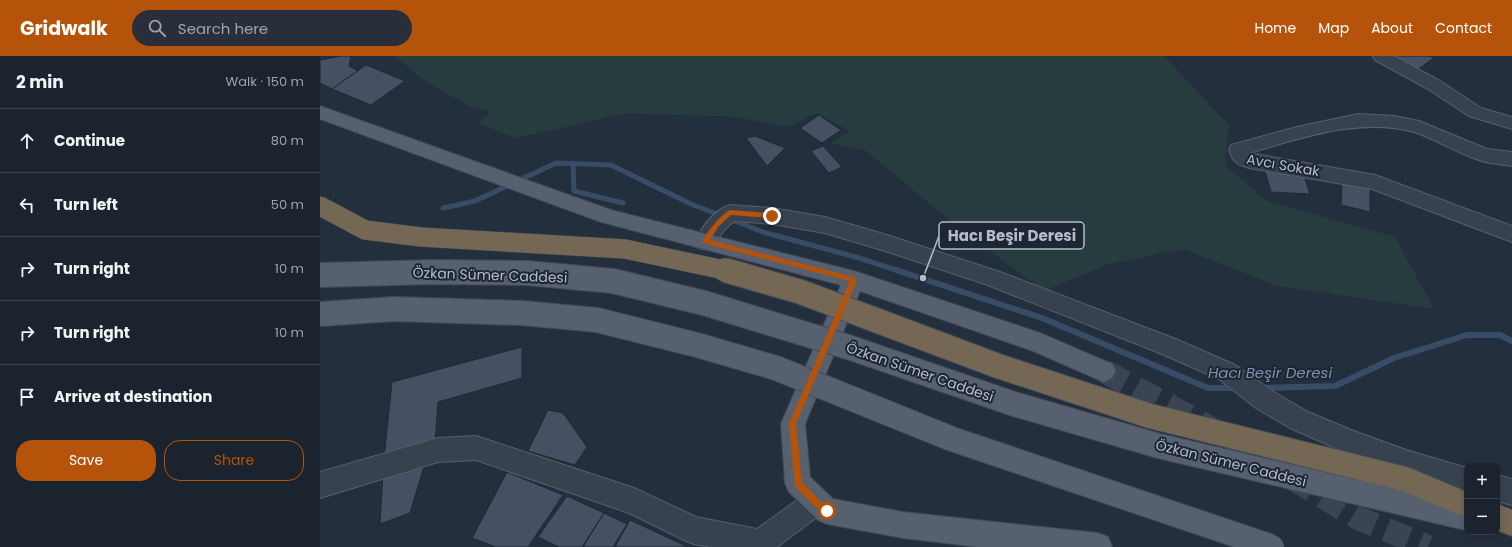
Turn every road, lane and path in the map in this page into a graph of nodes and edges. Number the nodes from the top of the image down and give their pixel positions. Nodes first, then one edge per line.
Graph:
1 (1381, 56) edge
2 (320, 112) edge
3 (1512, 123) edge
4 (1512, 159) edge
5 (320, 206) edge
6 (717, 227) junction
7 (1512, 234) edge
8 (320, 275) edge
9 (854, 280) junction
10 (320, 314) edge
11 (1104, 370) tunnel mouth
12 (1464, 479) edge
13 (320, 485) edge
14 (1500, 489) edge
15 (1512, 492) edge
16 (816, 502) junction
17 (1464, 504) edge
18 (1464, 517) edge
19 (1500, 518) edge
20 (1512, 523) edge
21 (1500, 525) edge
22 (1512, 528) edge
23 (1098, 547) edge
24 (1272, 547) edge

1 - 3 street
2 - 6 main road
4 - 7 street, Avcı Sokak
5 - 17 highway, bridge
6 - 9 main road
6 - 12 street
8 - 18 main road, Özkan Sümer Caddesi, bridge
9 - 11 main road
9 - 16 main road
10 - 24 main road, bridge
13 - 16 street
14 - 15 street
16 - 23 main road
19 - 20 highway
21 - 22 main road

